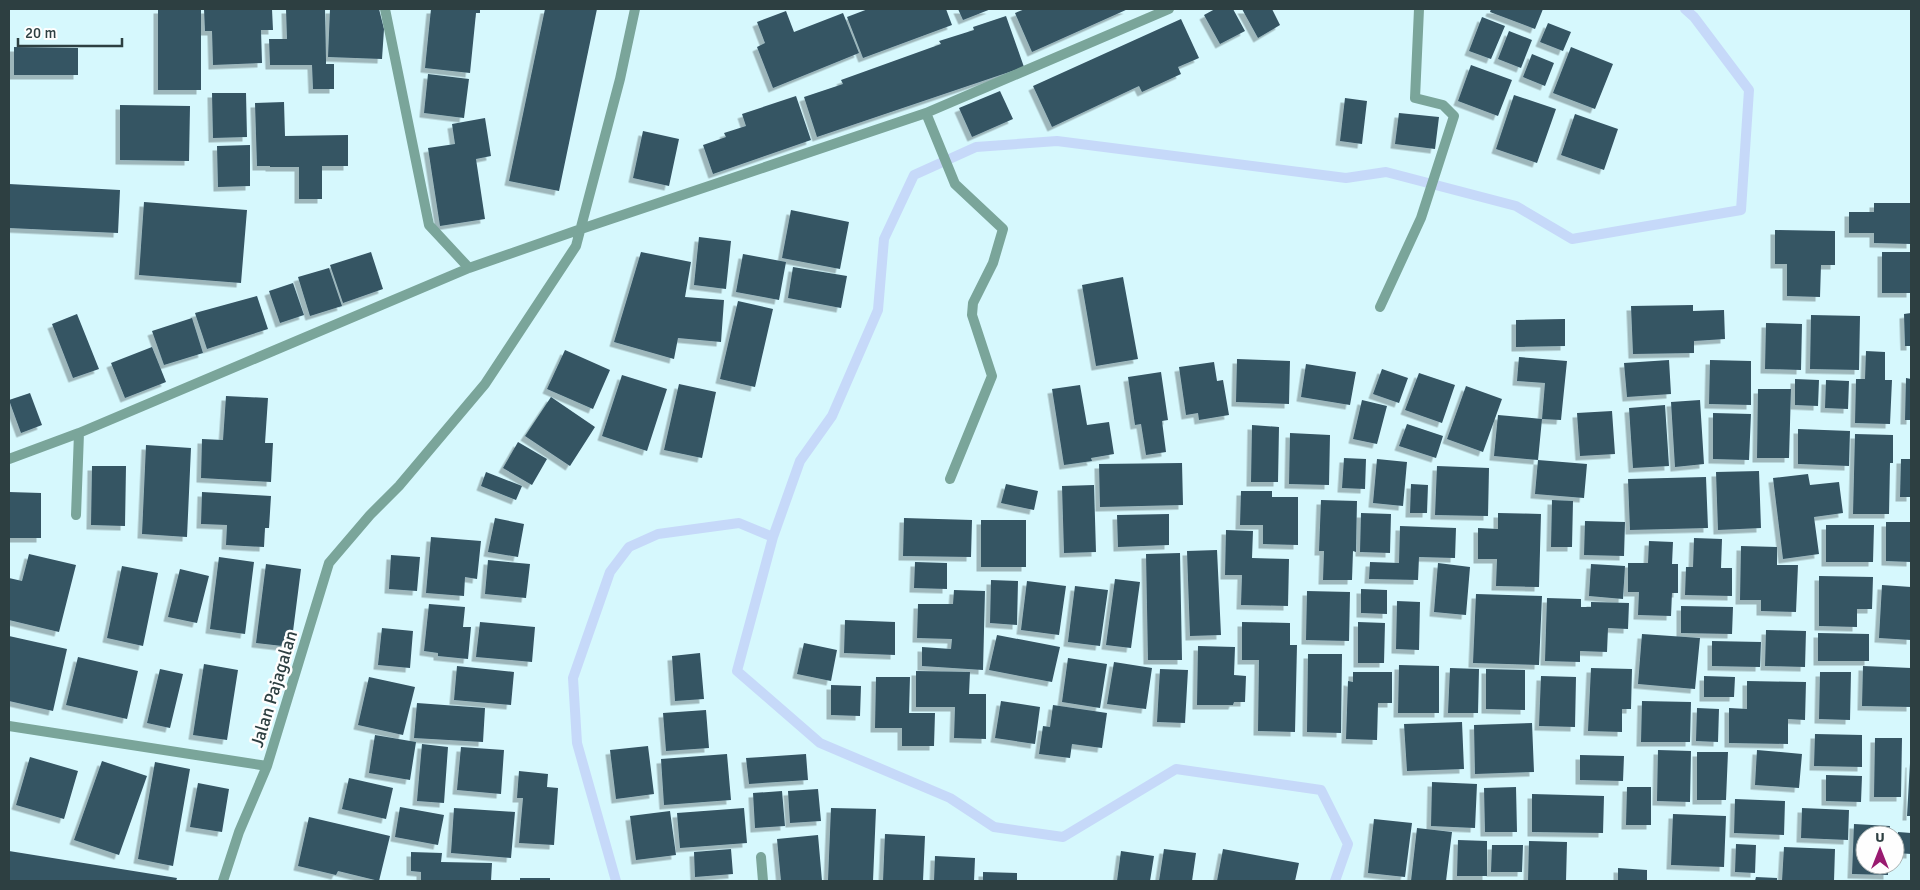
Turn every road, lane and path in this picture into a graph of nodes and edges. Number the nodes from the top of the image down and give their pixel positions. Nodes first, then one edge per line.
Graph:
1 (385, 9) edge
2 (635, 9) edge
3 (1169, 9) edge
4 (1419, 9) edge
5 (926, 113) junction
6 (581, 229) junction
7 (469, 268) junction
8 (1380, 307) dead end
9 (79, 434) junction
10 (9, 459) edge
11 (950, 479) dead end
12 (76, 515) dead end
13 (9, 726) edge
14 (267, 766) junction
15 (761, 857) dead end
16 (223, 881) edge
17 (763, 881) edge

1 - 7 street
2 - 6 street, Jalan Pajagalan
3 - 5 street
4 - 8 street
5 - 6 street
5 - 11 street
6 - 7 street
6 - 14 street, Jalan Pajagalan
7 - 9 street
9 - 10 street
9 - 12 street
13 - 14 street
14 - 16 street, Jalan Pajagalan
15 - 17 street

